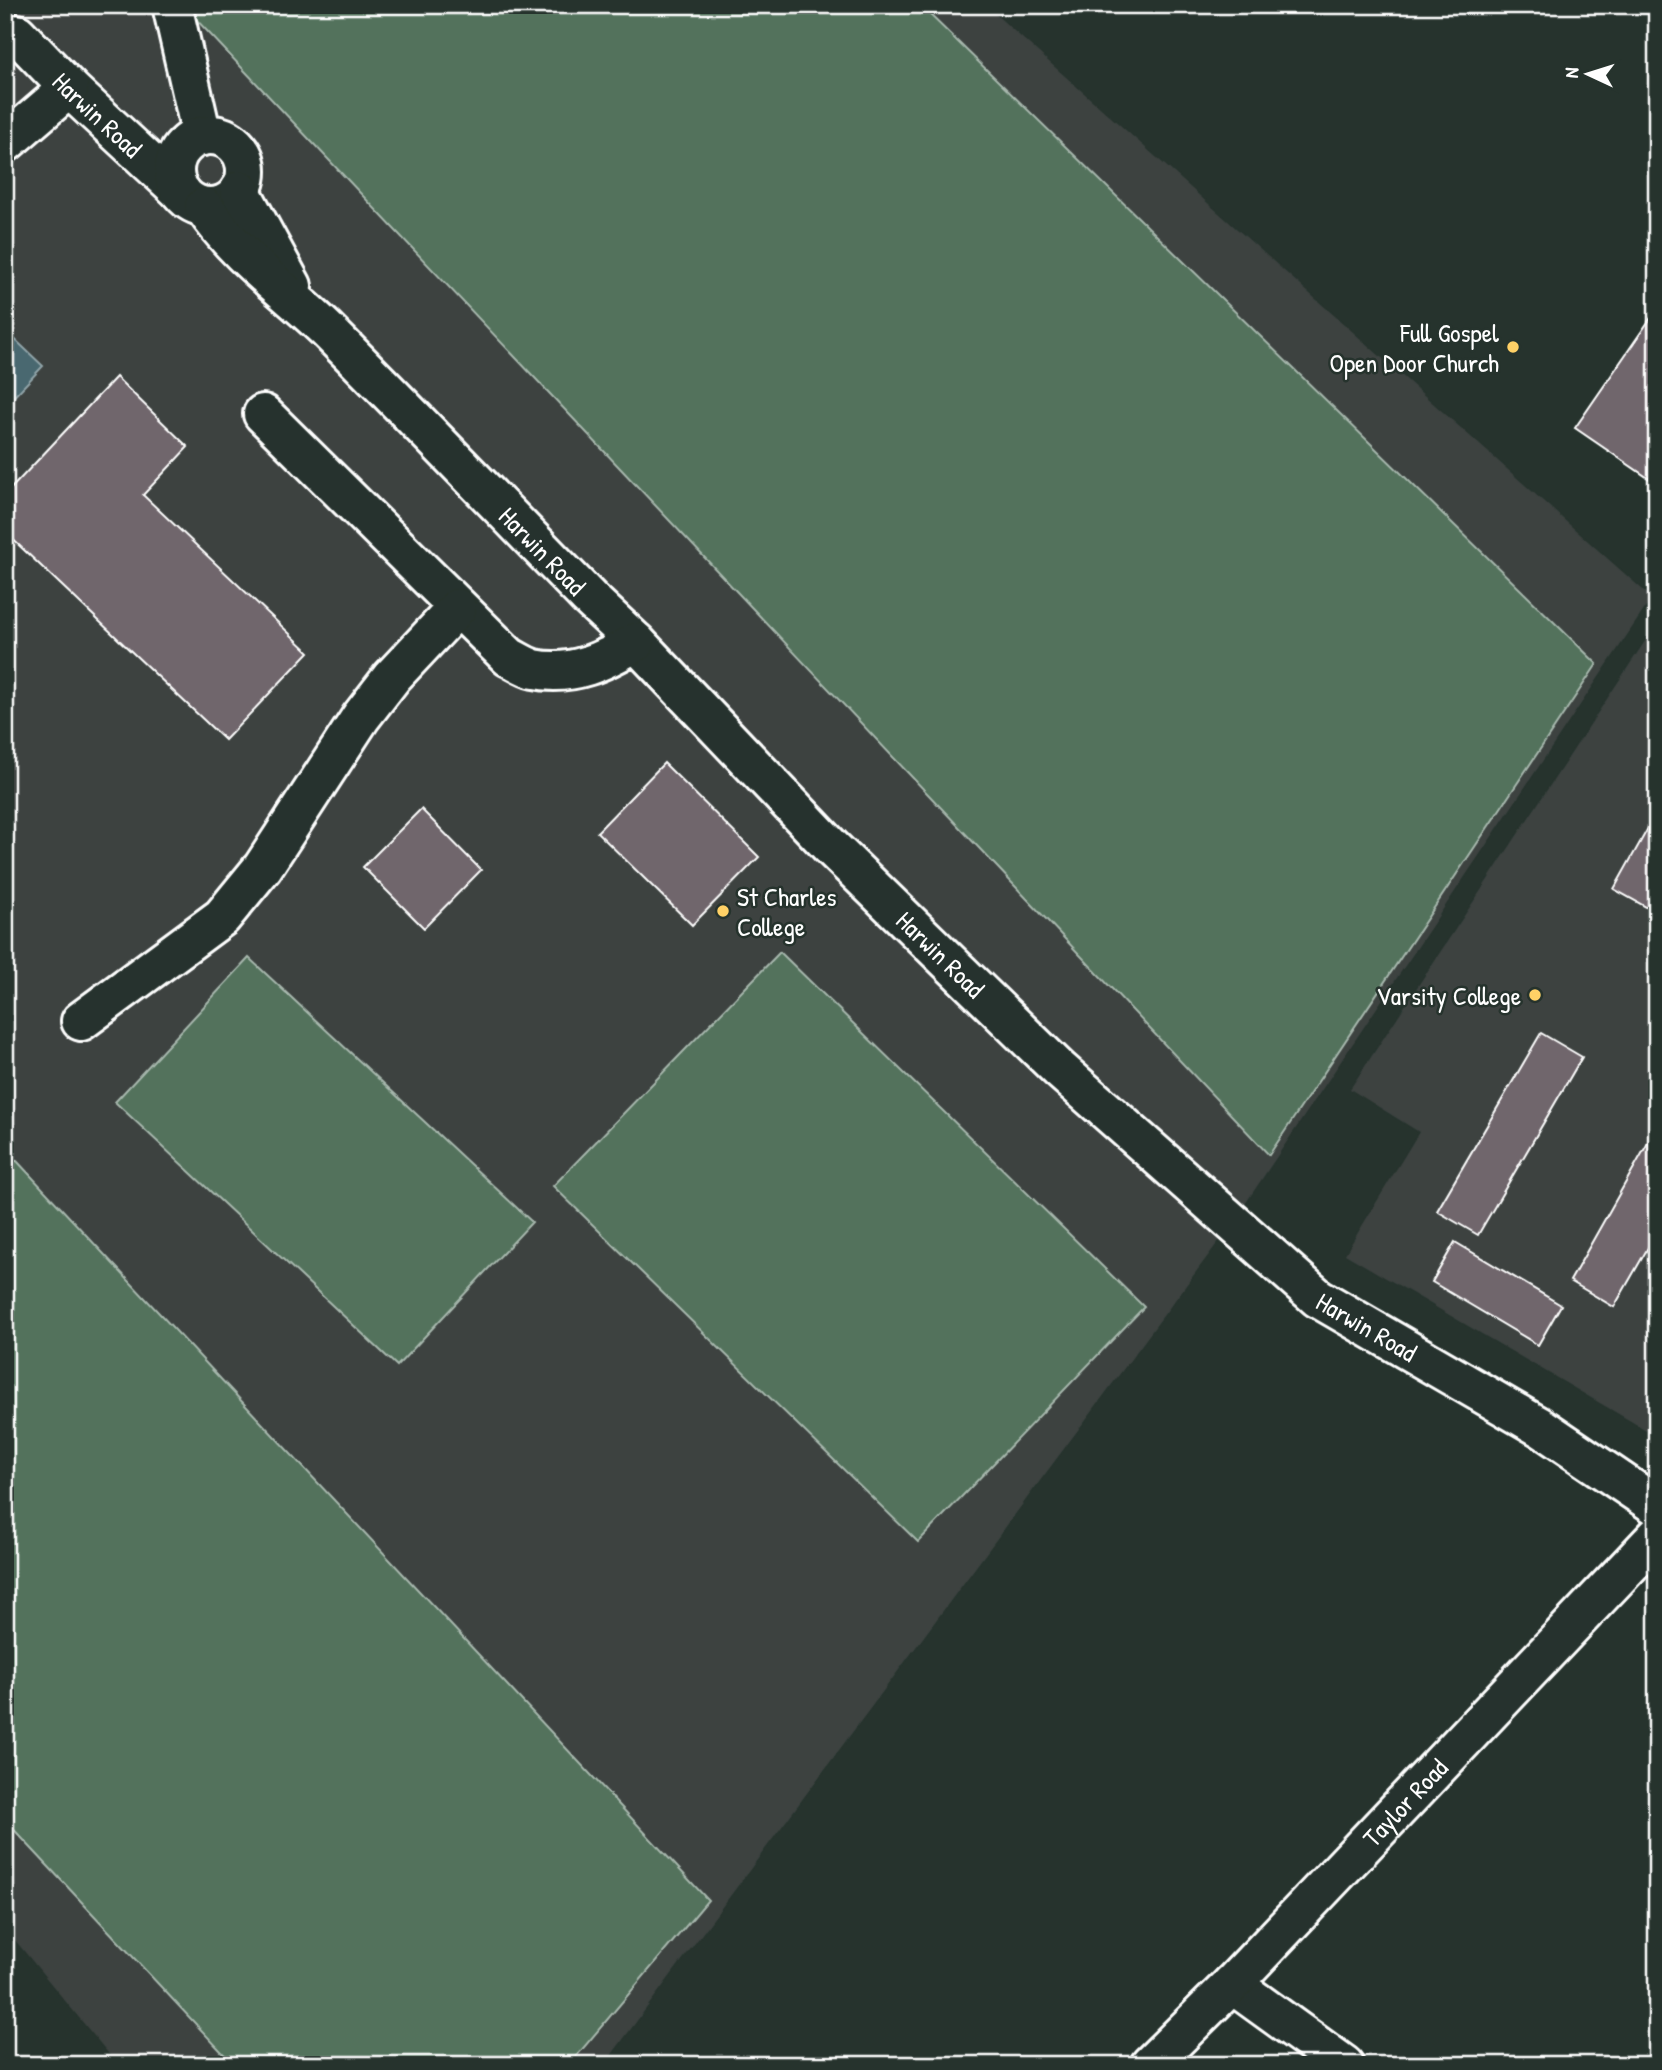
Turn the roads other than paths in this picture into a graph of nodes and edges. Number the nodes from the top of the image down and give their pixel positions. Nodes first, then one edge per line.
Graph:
1 (172, 5) edge
2 (17, 34) dead end
3 (69, 88) junction
4 (201, 136) junction
5 (5, 144) edge
6 (240, 190) junction
7 (193, 200) junction
8 (303, 307) junction
9 (263, 414) dead end
10 (457, 608) junction
11 (636, 642) junction
12 (81, 1021) dead end
13 (1657, 1506) edge
14 (1657, 1536) edge
15 (1232, 1984) junction
16 (1150, 2065) edge
17 (1344, 2065) edge

1 - 4 street
2 - 3 street, Harwin Road
3 - 5 street
3 - 7 street, Harwin Road
4 - 6 street
4 - 7 street
6 - 7 street
6 - 8 street, Harwin Road
7 - 8 street, Harwin Road
8 - 11 street, Harwin Road
9 - 10 street
10 - 11 street
10 - 12 street
11 - 13 street, Harwin Road
14 - 15 street, Taylor Road
15 - 16 street, Taylor Road
15 - 17 street

